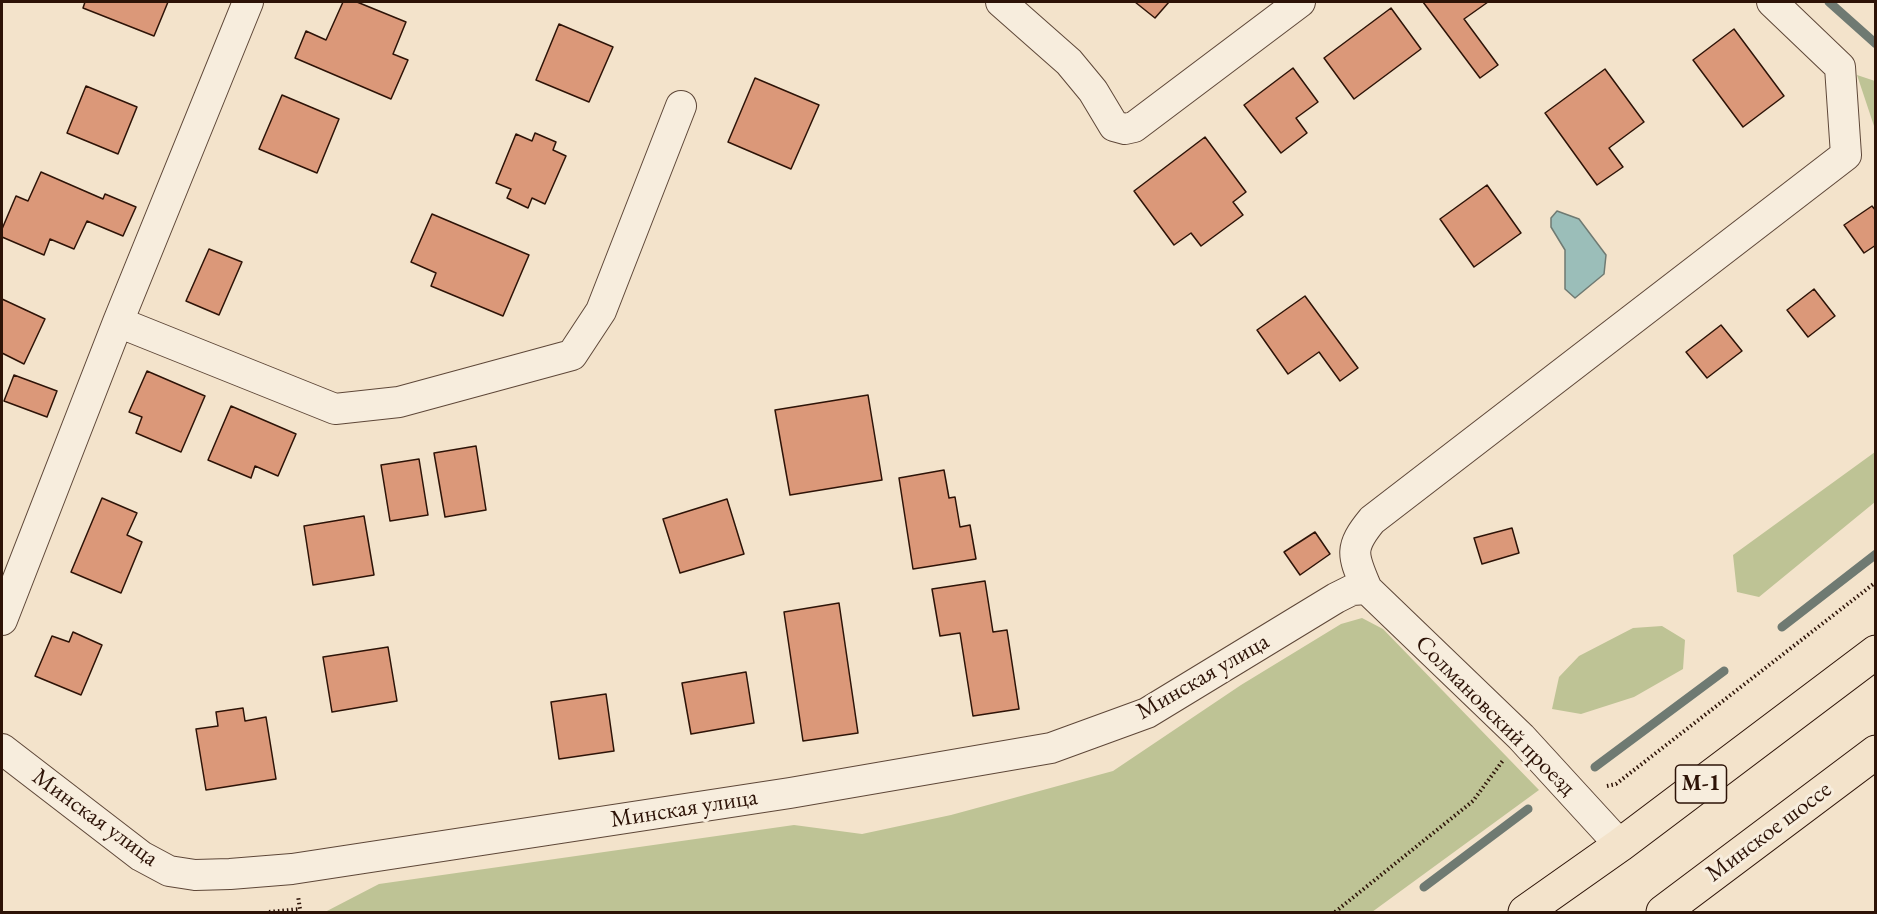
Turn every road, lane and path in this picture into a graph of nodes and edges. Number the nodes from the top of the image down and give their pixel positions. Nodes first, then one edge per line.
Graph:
1 (248, 2) edge
2 (1001, 2) edge
3 (1300, 2) edge
4 (1772, 2) edge
5 (681, 106) dead end
6 (118, 322) junction
7 (1875, 582) edge
8 (1367, 589) junction
9 (2, 620) edge
10 (1875, 652) edge
11 (1521, 737) junction
12 (2, 749) edge
13 (1875, 752) edge
14 (1598, 787) dead end
15 (1620, 845) junction
16 (1335, 912) edge
17 (1525, 912) edge
18 (1663, 912) edge

1 - 6 street
2 - 3 street
4 - 8 street
5 - 6 street
6 - 9 street
7 - 14 path
8 - 11 street, Солмановский проезд
8 - 12 street, Минская улица
10 - 15 highway, М-1
11 - 15 street, Солмановский проезд
11 - 16 path
13 - 18 highway, Минское шоссе
15 - 17 highway, М-1

